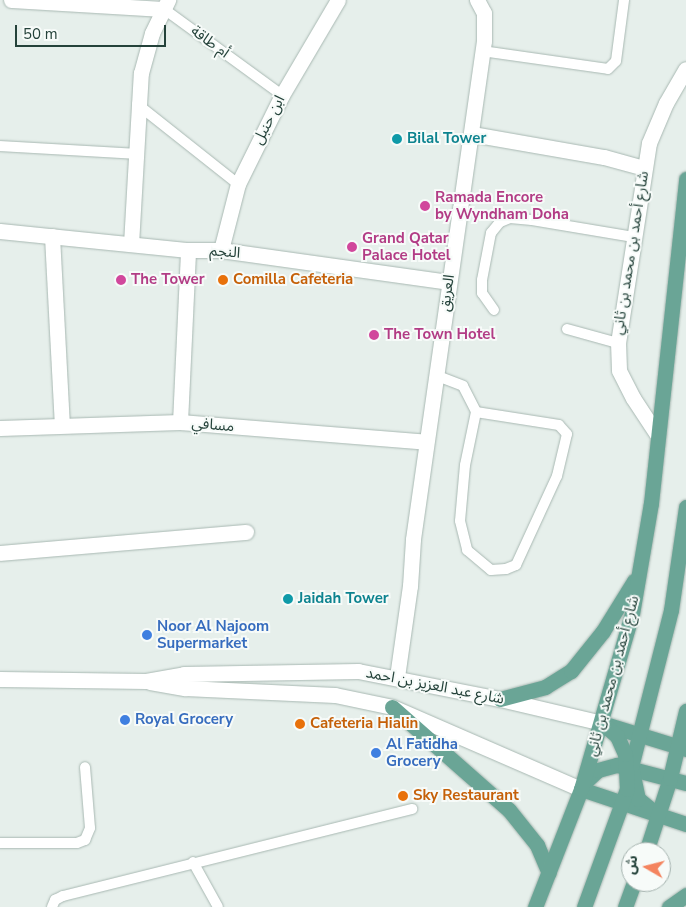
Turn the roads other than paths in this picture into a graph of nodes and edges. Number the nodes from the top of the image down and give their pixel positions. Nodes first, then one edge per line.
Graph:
1 (11, 0) edge
2 (338, 0) edge
3 (477, 0) edge
4 (624, 0) edge
5 (166, 4) edge
6 (482, 51) junction
7 (686, 69) edge
8 (282, 95) junction
9 (137, 104) junction
10 (472, 134) junction
11 (0, 146) edge
12 (138, 154) junction
13 (644, 168) junction
14 (238, 184) junction
15 (686, 184) edge
16 (0, 231) edge
17 (52, 236) junction
18 (634, 237) junction
19 (131, 244) junction
20 (188, 250) junction
21 (221, 250) junction
22 (448, 282) junction
23 (494, 310) dead end
24 (567, 329) dead end
25 (618, 343) junction
26 (435, 375) junction
27 (476, 412) junction
28 (180, 422) junction
29 (62, 424) junction
30 (0, 428) edge
31 (658, 436) junction
32 (426, 442) junction
33 (686, 507) edge
34 (246, 532) dead end
35 (0, 553) edge
36 (640, 571) junction
37 (397, 676) junction
38 (0, 680) edge
39 (146, 680) junction
40 (500, 699) junction
41 (392, 707) junction
42 (686, 711) edge
43 (602, 723) junction
44 (638, 735) junction
45 (682, 748) edge
46 (85, 767) dead end
47 (629, 767) junction
48 (670, 778) junction
49 (686, 784) edge
50 (581, 789) junction
51 (623, 803) junction
52 (412, 809) dead end
53 (658, 815) junction
54 (686, 824) edge
55 (649, 842) edge
56 (0, 843) edge
57 (193, 862) junction
58 (549, 873) junction
59 (630, 892) edge
60 (686, 895) edge
61 (52, 907) edge
62 (218, 907) edge
63 (535, 907) edge
64 (584, 907) edge
65 (624, 907) edge
66 (669, 907) edge

1 - 5 street
2 - 8 street, ابن حنبل
3 - 6 street, العريق
4 - 6 lane
5 - 8 lane, أم طاقة
5 - 9 street
6 - 10 street, العريق
7 - 13 street, شارع أحمد بن محمد بن ثاني
8 - 14 street, ابن حنبل
9 - 12 street
9 - 14 lane
10 - 13 street
10 - 22 street, العريق
11 - 12 lane
12 - 19 street
13 - 18 street, شارع أحمد بن محمد بن ثاني
14 - 21 street, ابن حنبل
15 - 31 main road, شارع أحمد بن محمد بن ثاني
16 - 17 street, النجم
17 - 19 street, النجم
17 - 29 street
18 - 23 lane
18 - 25 street, شارع أحمد بن محمد بن ثاني
19 - 20 street, النجم
20 - 21 street, النجم
20 - 28 street
21 - 22 street, النجم
22 - 26 street, العريق
24 - 25 lane
25 - 31 street, شارع أحمد بن محمد بن ثاني
26 - 27 lane
26 - 32 street, العريق
27 - 27 lane
28 - 29 street, مسافي
28 - 32 street, مسافي
29 - 30 street, مسافي
31 - 36 main road, شارع أحمد بن محمد بن ثاني
32 - 37 street, العريق
33 - 44 main road
34 - 35 street
36 - 40 main road
36 - 43 main road, شارع أحمد بن محمد بن ثاني
37 - 39 street, شارع عبد العزيز بن احمد
37 - 40 street, شارع عبد العزيز بن احمد
38 - 39 street, شارع عبد العزيز بن احمد
39 - 41 street, شارع عبد العزيز بن احمد
40 - 43 street, شارع عبد العزيز بن احمد
41 - 50 street, شارع عبد العزيز بن احمد
41 - 58 main road
42 - 45 main road
43 - 44 main road
43 - 47 main road
43 - 50 main road, شارع أحمد بن محمد بن ثاني
44 - 45 main road
44 - 47 main road
45 - 48 main road
46 - 56 lane
47 - 48 main road
47 - 50 main road
47 - 51 main road
47 - 53 main road
48 - 49 main road
48 - 53 main road
50 - 51 main road
50 - 58 main road, شارع أحمد بن محمد بن ثاني
51 - 53 main road
51 - 64 main road
52 - 57 lane
53 - 54 main road
53 - 55 main road
57 - 61 lane
57 - 62 lane
58 - 63 main road, شارع أحمد بن محمد بن ثاني
59 - 65 main road
60 - 66 main road

